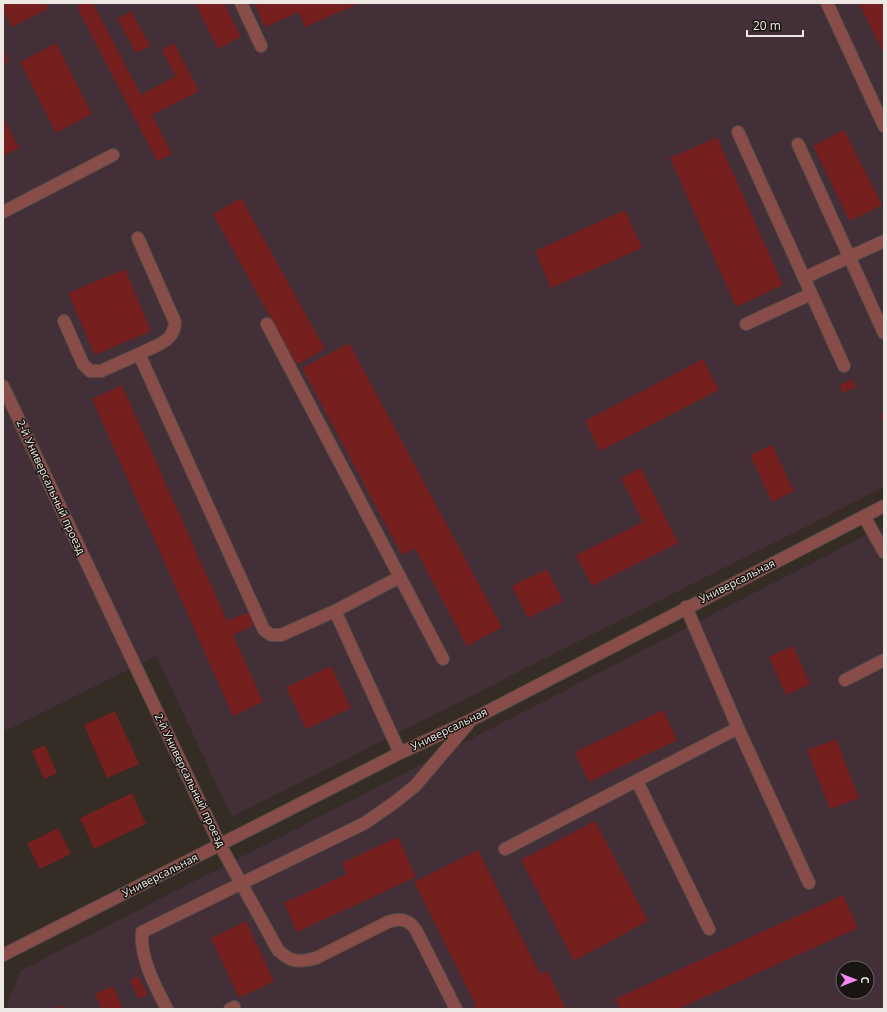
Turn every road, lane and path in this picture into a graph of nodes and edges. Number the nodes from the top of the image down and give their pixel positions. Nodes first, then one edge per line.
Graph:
1 (241, 3) edge
2 (828, 3) edge
3 (261, 46) dead end
4 (884, 126) edge
5 (738, 132) dead end
6 (798, 144) dead end
7 (113, 155) dead end
8 (3, 212) edge
9 (138, 238) dead end
10 (884, 241) edge
11 (850, 257) junction
12 (804, 278) junction
13 (811, 294) junction
14 (64, 321) dead end
15 (267, 324) dead end
16 (746, 324) dead end
17 (884, 333) edge
18 (139, 354) junction
19 (844, 366) dead end
20 (3, 386) edge
21 (884, 506) edge
22 (864, 516) junction
23 (884, 552) edge
24 (400, 577) junction
25 (686, 607) junction
26 (335, 611) junction
27 (443, 658) dead end
28 (884, 660) edge
29 (845, 680) dead end
30 (471, 720) junction
31 (738, 728) junction
32 (400, 753) junction
33 (637, 781) junction
34 (220, 844) junction
35 (504, 849) dead end
36 (241, 883) junction
37 (809, 883) dead end
38 (709, 929) dead end
39 (8, 953) edge
40 (3, 963) edge
41 (167, 1009) edge
42 (456, 1009) edge

1 - 3 street
2 - 4 street
5 - 12 street
6 - 11 street
7 - 8 street
9 - 18 street
10 - 11 street
11 - 12 street
11 - 17 street
12 - 13 street
13 - 16 street
13 - 19 street
14 - 18 street
15 - 24 street
18 - 26 street
20 - 34 street, 2-й Универсальный проезд
21 - 22 street, Универсальная
22 - 23 street
22 - 25 street, Универсальная
24 - 26 street
24 - 27 street
25 - 30 street, Универсальная
25 - 31 street
26 - 32 street
28 - 29 street
30 - 32 street, Универсальная
30 - 36 street
31 - 33 street
31 - 37 street
32 - 34 street, Универсальная
33 - 35 street
33 - 38 street
34 - 36 street, 2-й Универсальный проезд
34 - 39 street, Универсальная
36 - 41 street
36 - 42 street, 2-й Универсальный проезд
39 - 40 street, Универсальная

